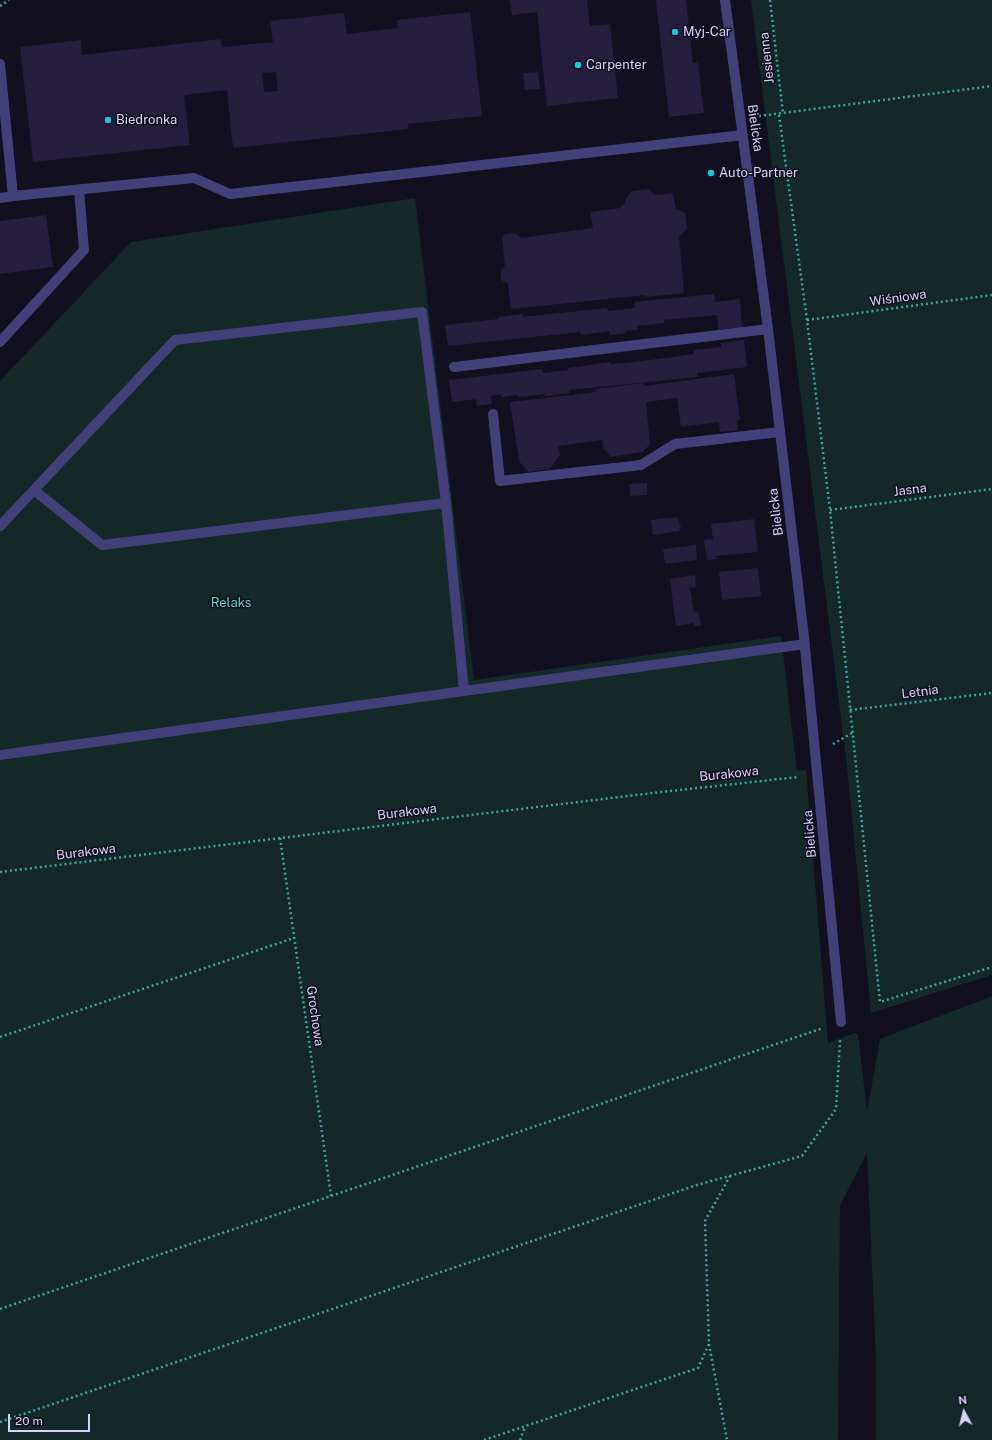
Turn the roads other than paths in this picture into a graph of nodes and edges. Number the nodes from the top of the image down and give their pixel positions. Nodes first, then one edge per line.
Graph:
1 (725, 0) edge
2 (0, 64) edge
3 (743, 135) junction
4 (79, 190) junction
5 (13, 196) junction
6 (0, 198) edge
7 (768, 329) junction
8 (0, 342) edge
9 (454, 367) dead end
10 (493, 414) dead end
11 (780, 432) junction
12 (34, 490) junction
13 (446, 503) junction
14 (0, 526) edge
15 (805, 644) junction
16 (464, 691) junction
17 (0, 755) edge
18 (841, 1022) road end

1 - 3 street, Bielicka
2 - 5 street
3 - 4 street
3 - 7 street, Bielicka
4 - 5 street
4 - 8 street
5 - 6 street
7 - 9 street
7 - 11 street, Bielicka
10 - 11 street
11 - 15 street, Bielicka
12 - 13 street
12 - 13 street
12 - 14 street
13 - 16 street
15 - 16 street
15 - 18 street, Bielicka
16 - 17 street

